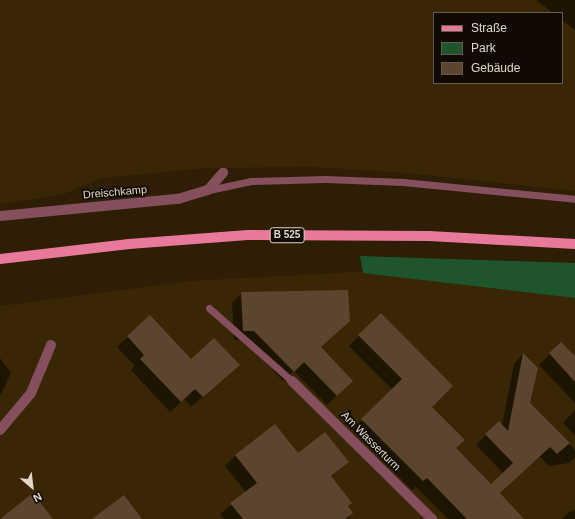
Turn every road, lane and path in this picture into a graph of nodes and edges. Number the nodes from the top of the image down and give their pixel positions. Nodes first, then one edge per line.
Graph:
1 (223, 173) dead end
2 (208, 190) junction
3 (575, 199) edge
4 (0, 216) edge
5 (575, 244) edge
6 (0, 259) edge
7 (209, 308) dead end
8 (51, 345) dead end
9 (292, 381) joint
10 (0, 430) edge
11 (432, 519) edge

1 - 2 street
2 - 3 lane
2 - 4 street, Dreischkamp
5 - 6 main road, B 525
7 - 9 lane
8 - 10 street
9 - 11 street, Am Wasserturm

